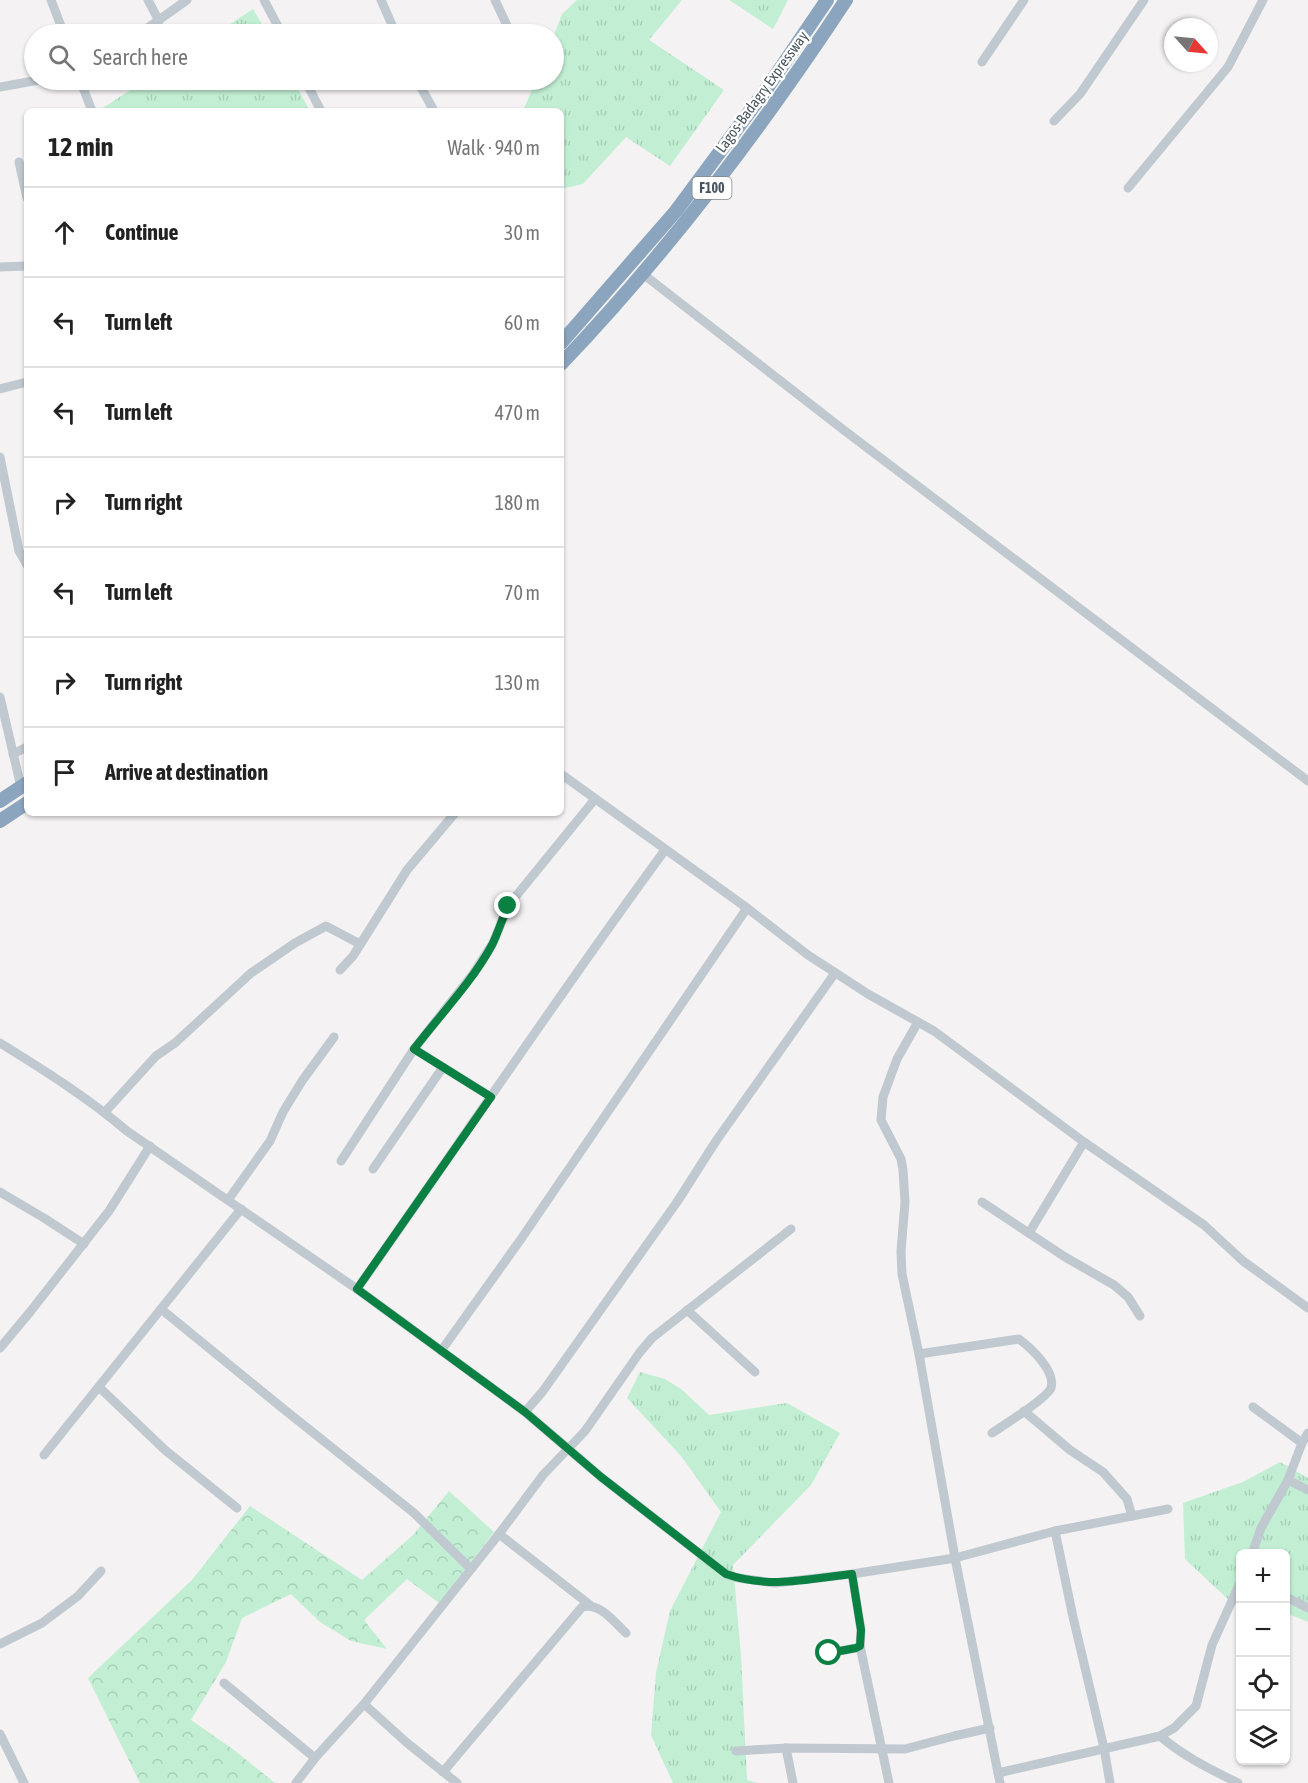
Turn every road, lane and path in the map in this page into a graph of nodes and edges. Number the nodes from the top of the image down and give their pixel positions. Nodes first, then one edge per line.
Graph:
1 (51, 0) edge
2 (148, 0) edge
3 (187, 0) edge
4 (264, 0) edge
5 (381, 0) edge
6 (495, 0) edge
7 (827, 0) edge
8 (846, 0) edge
9 (1024, 0) edge
10 (1144, 0) edge
11 (1263, 0) edge
12 (159, 21) junction
13 (60, 24) edge
14 (155, 24) edge
15 (277, 24) edge
16 (392, 24) edge
17 (507, 24) edge
18 (982, 62) dead end
19 (24, 83) edge
20 (0, 87) edge
21 (84, 90) edge
22 (310, 90) edge
23 (422, 90) edge
24 (91, 108) edge
25 (319, 108) edge
26 (432, 108) edge
27 (1054, 121) dead end
28 (19, 162) dead end
29 (24, 184) edge
30 (1128, 188) dead end
31 (24, 266) edge
32 (0, 267) edge
33 (643, 274) junction
34 (564, 340) edge
35 (564, 361) edge
36 (24, 383) edge
37 (0, 388) edge
38 (0, 457) edge
39 (24, 560) edge
40 (0, 697) edge
41 (24, 748) edge
42 (13, 754) junction
43 (564, 776) edge
44 (1308, 781) edge
45 (24, 785) edge
46 (595, 800) junction
47 (0, 801) edge
48 (24, 804) edge
49 (452, 816) edge
50 (0, 820) edge
51 (665, 850) junction
52 (747, 908) junction
53 (360, 944) junction
54 (340, 970) dead end
55 (835, 974) junction
56 (918, 1022) junction
57 (334, 1037) dead end
58 (0, 1043) edge
59 (414, 1049) junction
60 (443, 1067) junction
61 (491, 1097) junction
62 (105, 1112) junction
63 (1084, 1142) junction
64 (150, 1146) junction
65 (341, 1161) dead end
66 (373, 1169) dead end
67 (0, 1192) edge
68 (228, 1200) junction
69 (982, 1202) dead end
70 (241, 1209) junction
71 (791, 1229) dead end
72 (1029, 1233) junction
73 (84, 1244) junction
74 (357, 1289) junction
75 (1308, 1308) edge
76 (161, 1309) junction
77 (687, 1310) junction
78 (1140, 1316) dead end
79 (0, 1348) edge
80 (441, 1351) junction
81 (919, 1354) junction
82 (755, 1372) dead end
83 (99, 1388) junction
84 (1253, 1407) dead end
85 (1024, 1411) junction
86 (525, 1412) junction
87 (992, 1433) dead end
88 (1308, 1433) edge
89 (1302, 1443) junction
90 (568, 1449) junction
91 (44, 1455) dead end
92 (1288, 1480) junction
93 (1308, 1490) edge
94 (237, 1508) dead end
95 (1168, 1509) dead end
96 (1132, 1516) junction
97 (1055, 1532) junction
98 (499, 1534) junction
99 (1254, 1549) edge
100 (955, 1558) junction
101 (471, 1569) junction
102 (101, 1571) dead end
103 (852, 1574) junction
104 (1236, 1592) edge
105 (1290, 1599) edge
106 (590, 1605) junction
107 (1308, 1608) edge
108 (626, 1633) dead end
109 (0, 1644) edge
110 (860, 1646) junction
111 (829, 1653) dead end
112 (224, 1683) dead end
113 (364, 1704) junction
114 (990, 1728) junction
115 (0, 1734) edge
116 (1160, 1736) junction
117 (786, 1748) junction
118 (1104, 1748) junction
119 (881, 1750) junction
120 (736, 1752) dead end
121 (315, 1758) junction
122 (443, 1772) junction
123 (998, 1773) junction
124 (24, 1783) edge
125 (296, 1783) edge
126 (457, 1783) edge
127 (793, 1783) edge
128 (889, 1783) edge
129 (1000, 1783) edge
130 (1110, 1783) edge
131 (1238, 1783) edge

1 - 13 street
2 - 12 street
3 - 12 street
4 - 15 street
5 - 16 street
6 - 17 street
7 - 34 highway, Lagos-Badagry Expressway / F100
8 - 33 highway, Lagos-Badagry Expressway / F100
9 - 18 street
10 - 27 street
11 - 30 street
12 - 14 street
19 - 20 street
21 - 24 street
22 - 25 street
23 - 26 street
28 - 29 street
31 - 32 street
33 - 35 highway, Lagos-Badagry Expressway / F100
33 - 44 street
36 - 37 street
38 - 39 street
40 - 42 street
41 - 42 street
42 - 45 street
43 - 46 street
45 - 47 highway
46 - 51 street
46 - 59 street
48 - 50 highway
49 - 53 street
51 - 52 street
51 - 61 street
52 - 55 street
52 - 80 street
53 - 54 street
53 - 62 street
55 - 56 street
55 - 86 street
56 - 63 street
56 - 81 street
57 - 68 street
58 - 62 street
59 - 60 street
59 - 65 street
60 - 61 street
60 - 66 street
61 - 74 street
62 - 64 street
63 - 72 street
63 - 75 street
64 - 68 street
64 - 73 street
67 - 73 street
68 - 70 street
69 - 72 street
70 - 74 street
70 - 76 street
71 - 77 street
72 - 78 street
73 - 79 street
74 - 80 street
76 - 83 street
76 - 101 street
77 - 82 street
77 - 90 street
80 - 86 street
81 - 85 street
81 - 100 street
83 - 91 street
83 - 94 street
84 - 89 street
85 - 87 street
85 - 96 street
86 - 90 street
88 - 89 street
89 - 92 street
90 - 98 street
90 - 103 street
92 - 93 street
92 - 99 street
95 - 96 street
96 - 97 street
97 - 100 street
97 - 118 street
98 - 101 street
98 - 106 street
100 - 103 street
100 - 114 street
101 - 113 street
102 - 109 street
103 - 110 street
104 - 116 street
105 - 107 street
106 - 108 street
106 - 122 street
110 - 111 street
110 - 119 street
112 - 121 street
113 - 121 street
113 - 122 street
114 - 119 street
114 - 123 street
115 - 124 street
116 - 118 street
116 - 131 street
117 - 119 street
117 - 120 street
117 - 127 street
118 - 123 street
118 - 130 street
119 - 128 street
121 - 125 street
122 - 126 street
123 - 129 street

